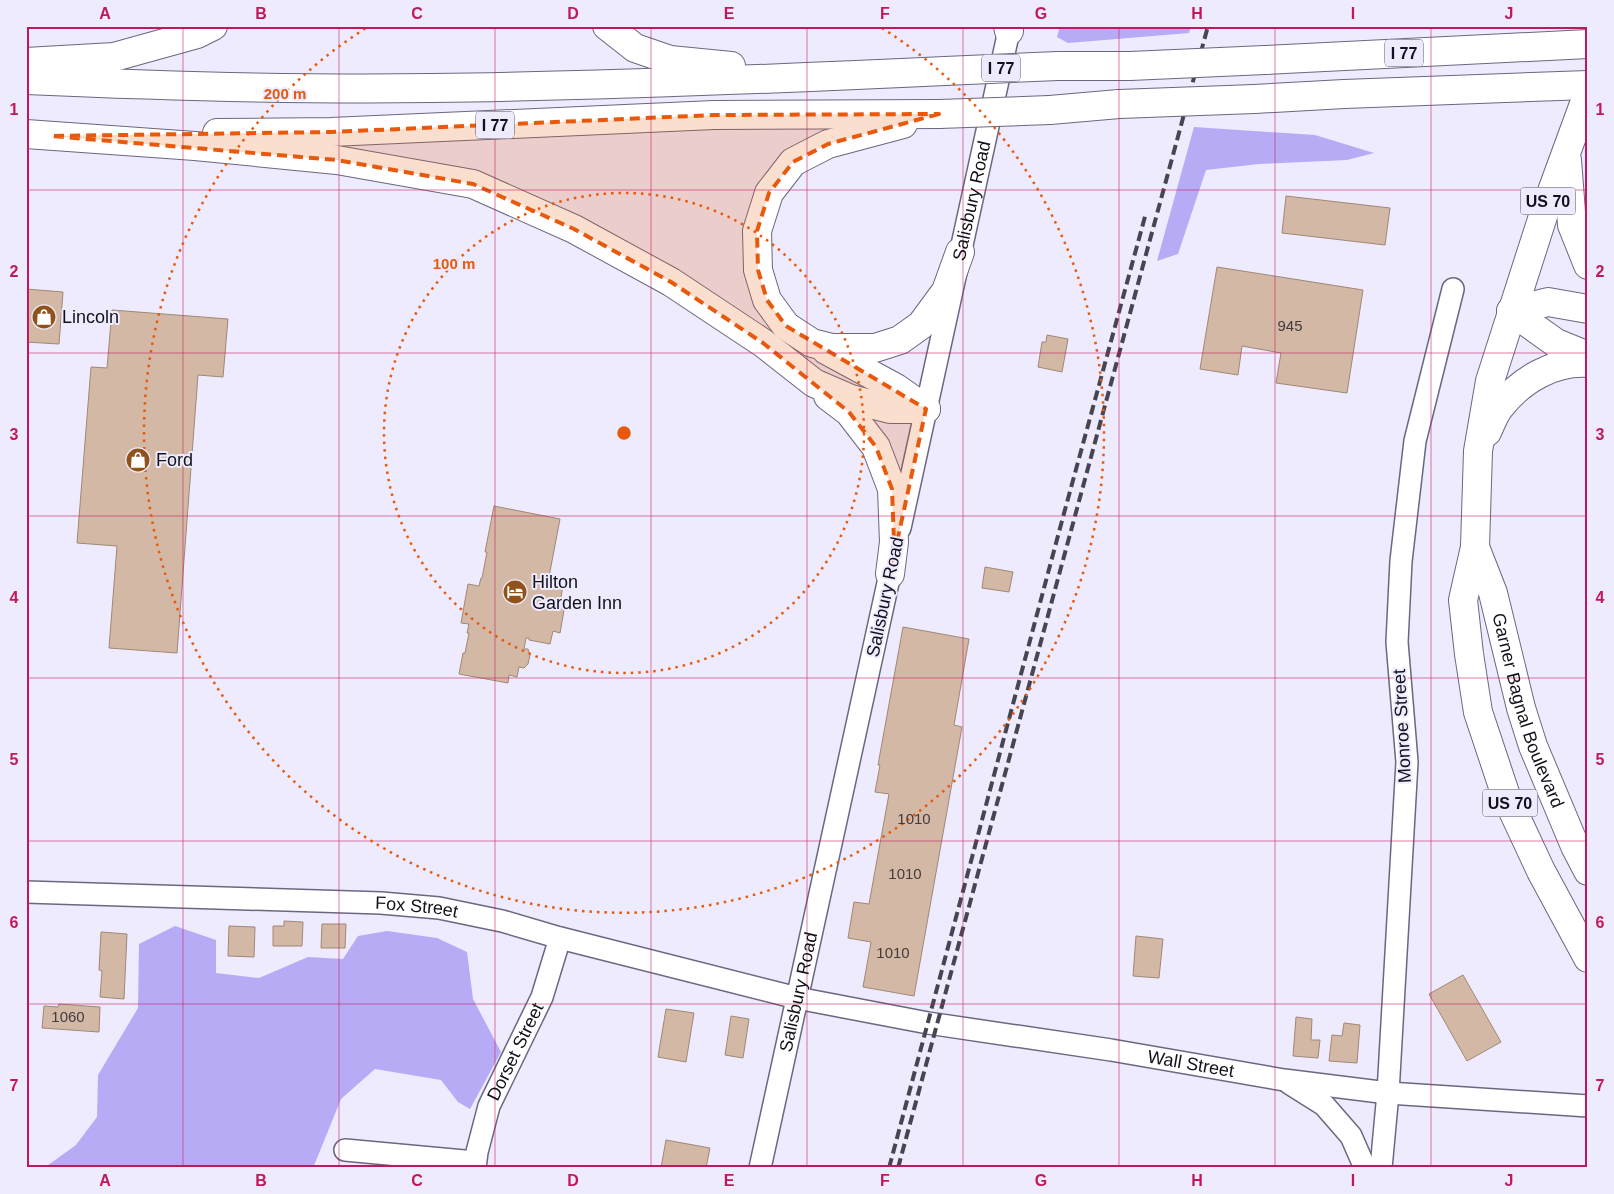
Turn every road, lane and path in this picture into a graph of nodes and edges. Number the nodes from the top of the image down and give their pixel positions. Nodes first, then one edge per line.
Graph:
1 (214, 26) edge
2 (607, 26) edge
3 (1009, 28) edge
4 (1588, 44) edge
5 (26, 62) edge
6 (887, 74) junction
7 (26, 80) edge
8 (1588, 85) edge
9 (1588, 92) edge
10 (939, 114) junction
11 (38, 135) edge
12 (1566, 151) junction
13 (960, 252) junction
14 (1588, 265) edge
15 (1453, 289) dead end
16 (1588, 309) edge
17 (1511, 311) junction
18 (812, 343) junction
19 (1588, 356) edge
20 (1588, 363) edge
21 (814, 383) junction
22 (926, 409) junction
23 (1478, 451) junction
24 (1474, 547) junction
25 (890, 574) junction
26 (1588, 872) edge
27 (26, 892) edge
28 (560, 938) junction
29 (1588, 958) edge
30 (797, 998) junction
31 (1284, 1080) junction
32 (1388, 1092) junction
33 (1588, 1106) edge
34 (345, 1150) dead end
35 (475, 1165) edge
36 (760, 1168) edge
37 (1365, 1168) edge
38 (1381, 1168) edge

1 - 5 highway
2 - 6 highway
3 - 13 street, Salisbury Road
4 - 6 highway, I 77, bridge
6 - 7 highway, I 77
8 - 10 highway, I 77, bridge
9 - 12 highway, Garner Bagnal Boulevard / US 70
10 - 11 highway, I 77
10 - 18 highway
11 - 21 highway
12 - 14 highway
12 - 17 highway, Garner Bagnal Boulevard / US 70
13 - 18 highway
13 - 22 street, Salisbury Road
15 - 32 street, Monroe Street
16 - 17 highway
17 - 19 highway
17 - 23 highway, Garner Bagnal Boulevard / US 70
18 - 22 highway
20 - 23 highway
21 - 22 highway
21 - 25 highway
22 - 25 street, Salisbury Road
23 - 24 highway, Garner Bagnal Boulevard / US 70
24 - 26 highway, Garner Bagnal Boulevard / US 70
24 - 29 highway, Garner Bagnal Boulevard / US 70
25 - 30 street, Salisbury Road
27 - 28 street, Fox Street
28 - 30 street, Fox Street
28 - 35 street, Dorset Street
30 - 31 street, Wall Street
30 - 36 street, Salisbury Road
31 - 32 street, Wall Street
31 - 37 street
32 - 33 street, Wall Street
32 - 38 street, Monroe Street
34 - 35 street

